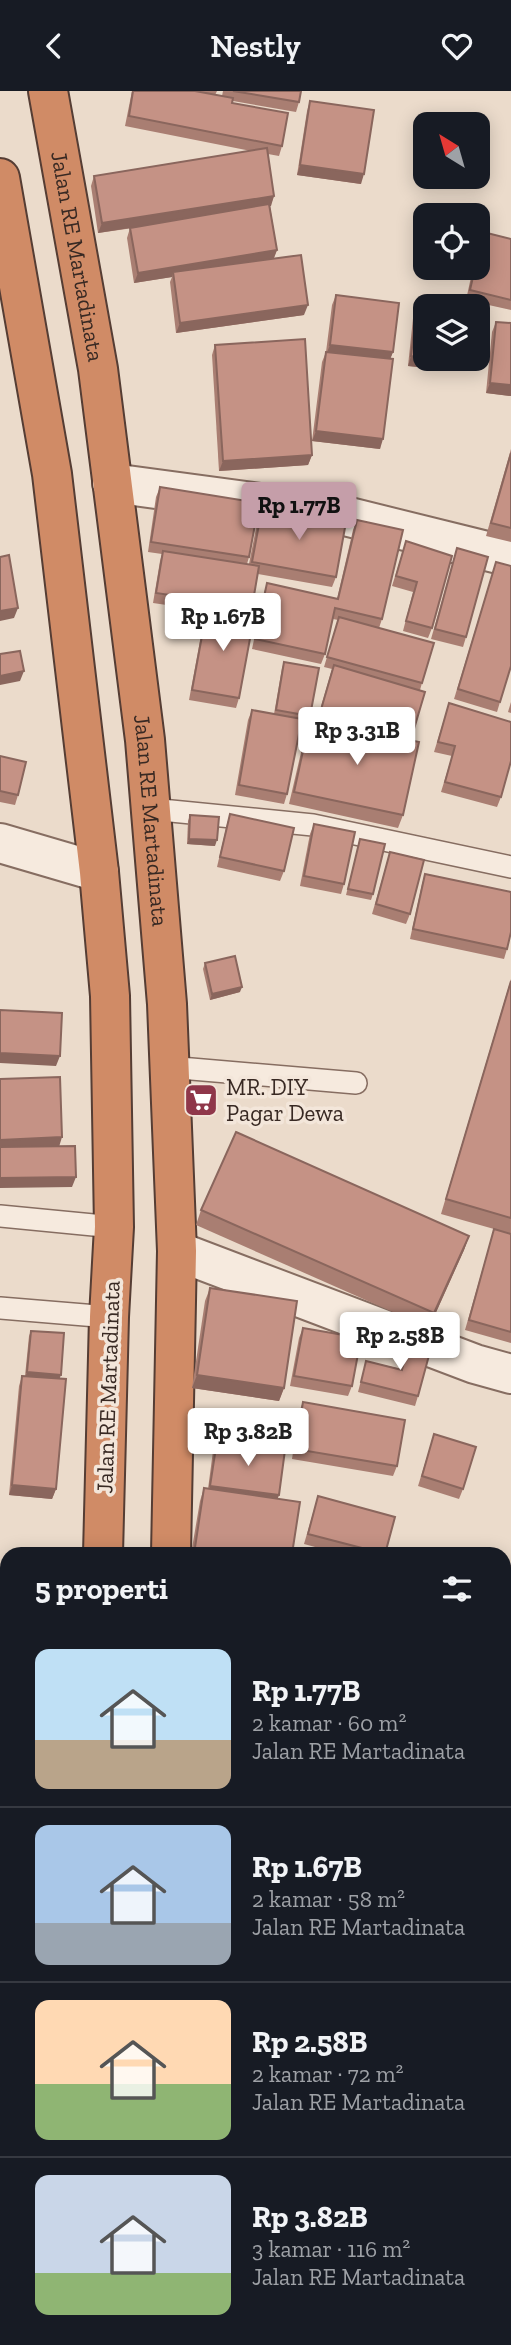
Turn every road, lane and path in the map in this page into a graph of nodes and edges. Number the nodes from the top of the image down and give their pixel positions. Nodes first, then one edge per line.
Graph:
1 (48, 91) edge
2 (0, 178) edge
3 (112, 483) junction
4 (511, 557) edge
5 (151, 809) junction
6 (0, 843) edge
7 (511, 867) edge
8 (99, 873) junction
9 (168, 1067) junction
10 (356, 1083) dead end
11 (0, 1216) edge
12 (114, 1227) junction
13 (177, 1251) junction
14 (0, 1308) edge
15 (109, 1317) junction
16 (511, 1374) edge
17 (103, 1547) edge
18 (171, 1547) edge

1 - 3 highway, Jalan RE Martadinata
2 - 8 highway, Jalan RE Martadinata
3 - 4 street
3 - 5 highway, Jalan RE Martadinata
5 - 7 lane
5 - 9 highway, Jalan RE Martadinata
6 - 8 street
8 - 12 highway, Jalan RE Martadinata
9 - 10 lane
9 - 13 highway, Jalan RE Martadinata
11 - 12 lane
12 - 15 highway, Jalan RE Martadinata
13 - 16 street
13 - 18 highway, Jalan RE Martadinata
14 - 15 lane
15 - 17 highway, Jalan RE Martadinata

